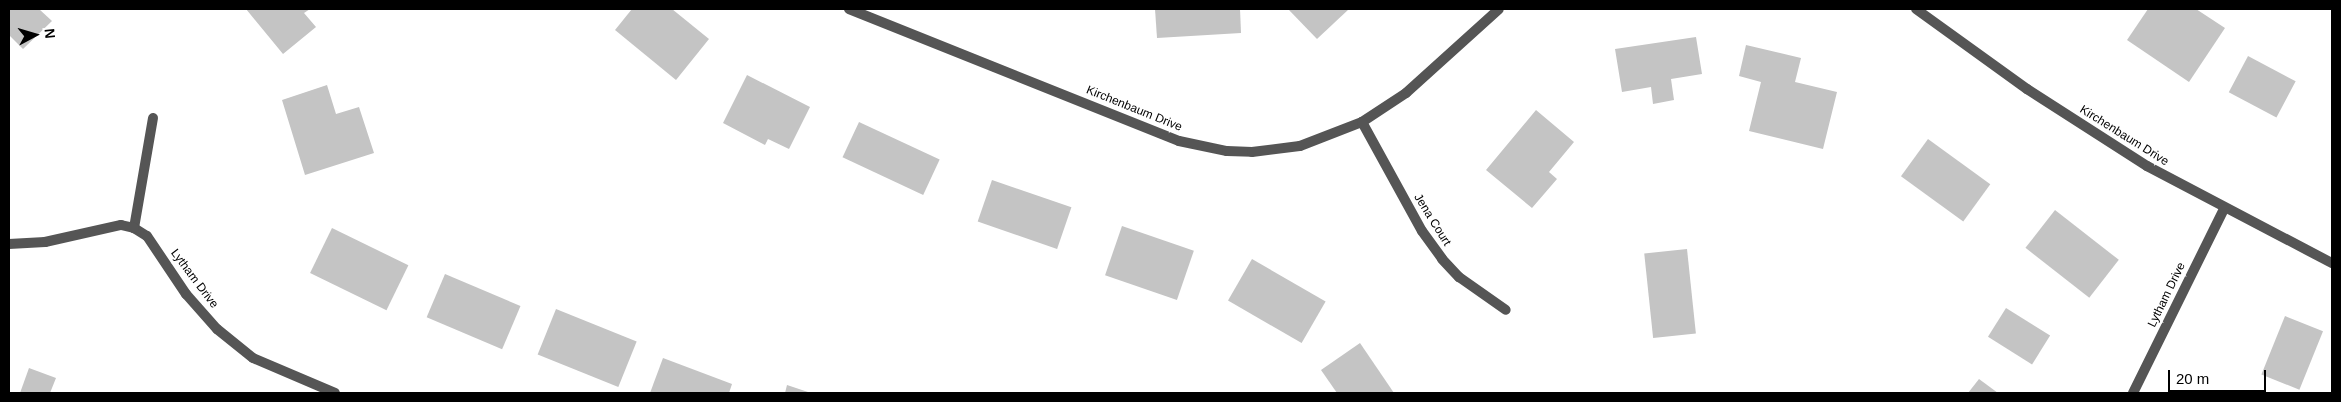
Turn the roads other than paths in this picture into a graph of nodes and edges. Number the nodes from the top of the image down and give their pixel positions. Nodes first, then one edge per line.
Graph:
1 (849, 9) edge
2 (1499, 9) edge
3 (1916, 9) edge
4 (153, 118) dead end
5 (1362, 122) junction
6 (2224, 208) junction
7 (134, 228) junction
8 (9, 244) edge
9 (2332, 263) edge
10 (1506, 310) dead end
11 (335, 393) edge
12 (2132, 393) edge

1 - 5 street, Kirchenbaum Drive
2 - 5 street, Kirchenbaum Drive
3 - 6 street, Kirchenbaum Drive
4 - 7 street
5 - 10 street, Jena Court
6 - 9 street, Kirchenbaum Drive
6 - 12 street, Lytham Drive
7 - 8 street
7 - 11 street, Lytham Drive

